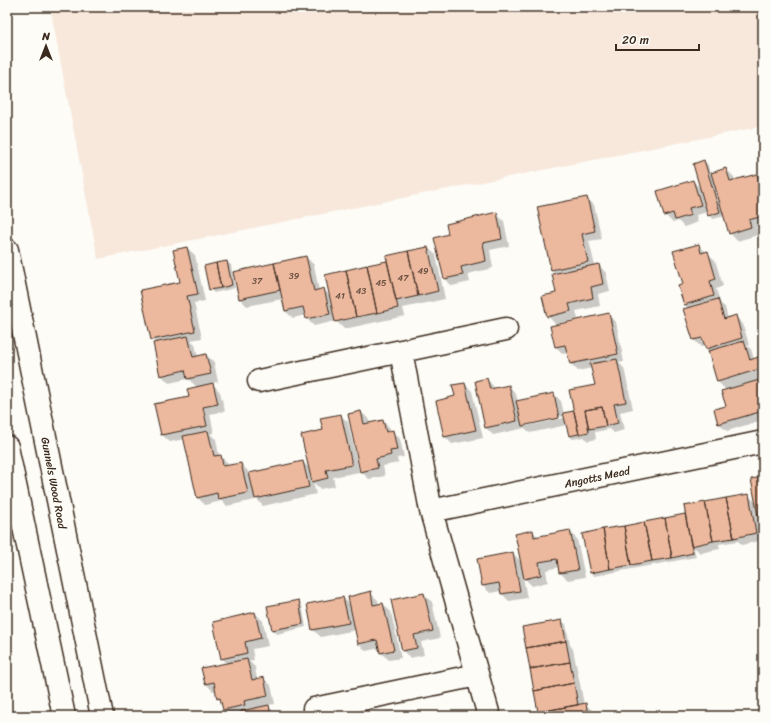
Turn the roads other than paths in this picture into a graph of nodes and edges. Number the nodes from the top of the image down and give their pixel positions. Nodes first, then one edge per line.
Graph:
1 (7, 250) edge
2 (506, 329) dead end
3 (401, 351) junction
4 (259, 381) dead end
5 (763, 442) edge
6 (7, 447) edge
7 (431, 511) junction
8 (477, 675) junction
9 (314, 709) dead end
10 (64, 716) edge
11 (102, 716) edge
12 (488, 716) edge

1 - 11 street, Gunnels Wood Road
2 - 3 street
3 - 4 street
3 - 7 street
5 - 7 street, Angotts Mead
6 - 10 street
7 - 8 street
8 - 9 street
8 - 12 street

